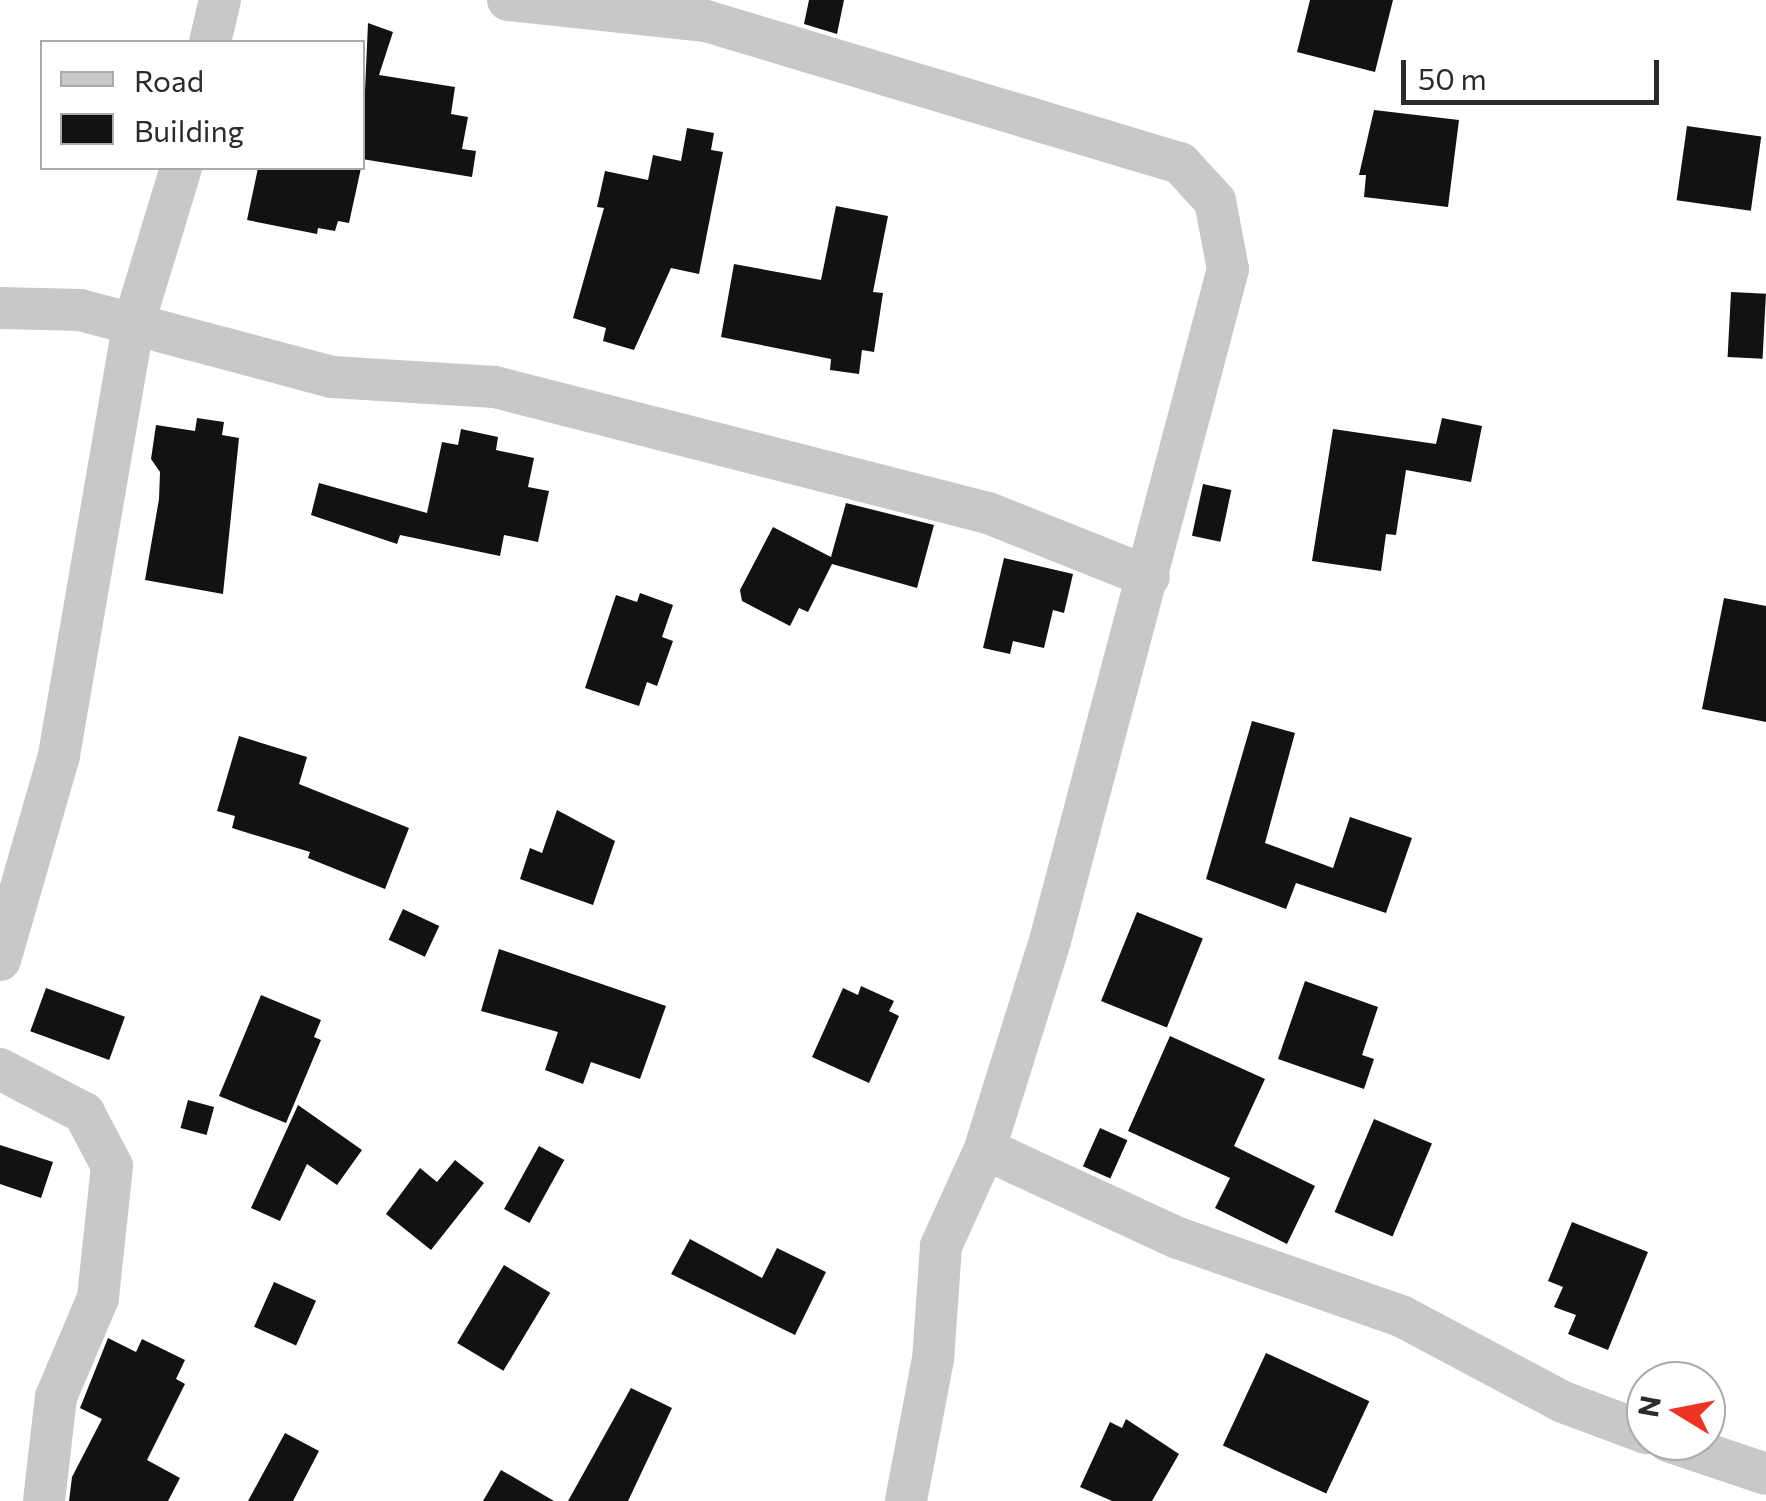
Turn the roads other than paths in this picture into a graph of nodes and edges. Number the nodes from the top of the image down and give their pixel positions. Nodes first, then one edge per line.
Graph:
1 (220, 0) edge
2 (508, 0) edge
3 (210, 40) edge
4 (180, 170) edge
5 (0, 308) edge
6 (133, 326) junction
7 (1148, 576) junction
8 (0, 960) edge
9 (0, 1069) edge
10 (985, 1149) junction
11 (1626, 1426) edge
12 (1726, 1461) edge
13 (1766, 1474) edge
14 (44, 1501) edge
15 (906, 1501) edge

1 - 3 street
2 - 7 street
4 - 6 street
5 - 6 street
6 - 7 street
6 - 8 street
7 - 10 street
9 - 14 street
10 - 11 street
10 - 15 street
12 - 13 street

